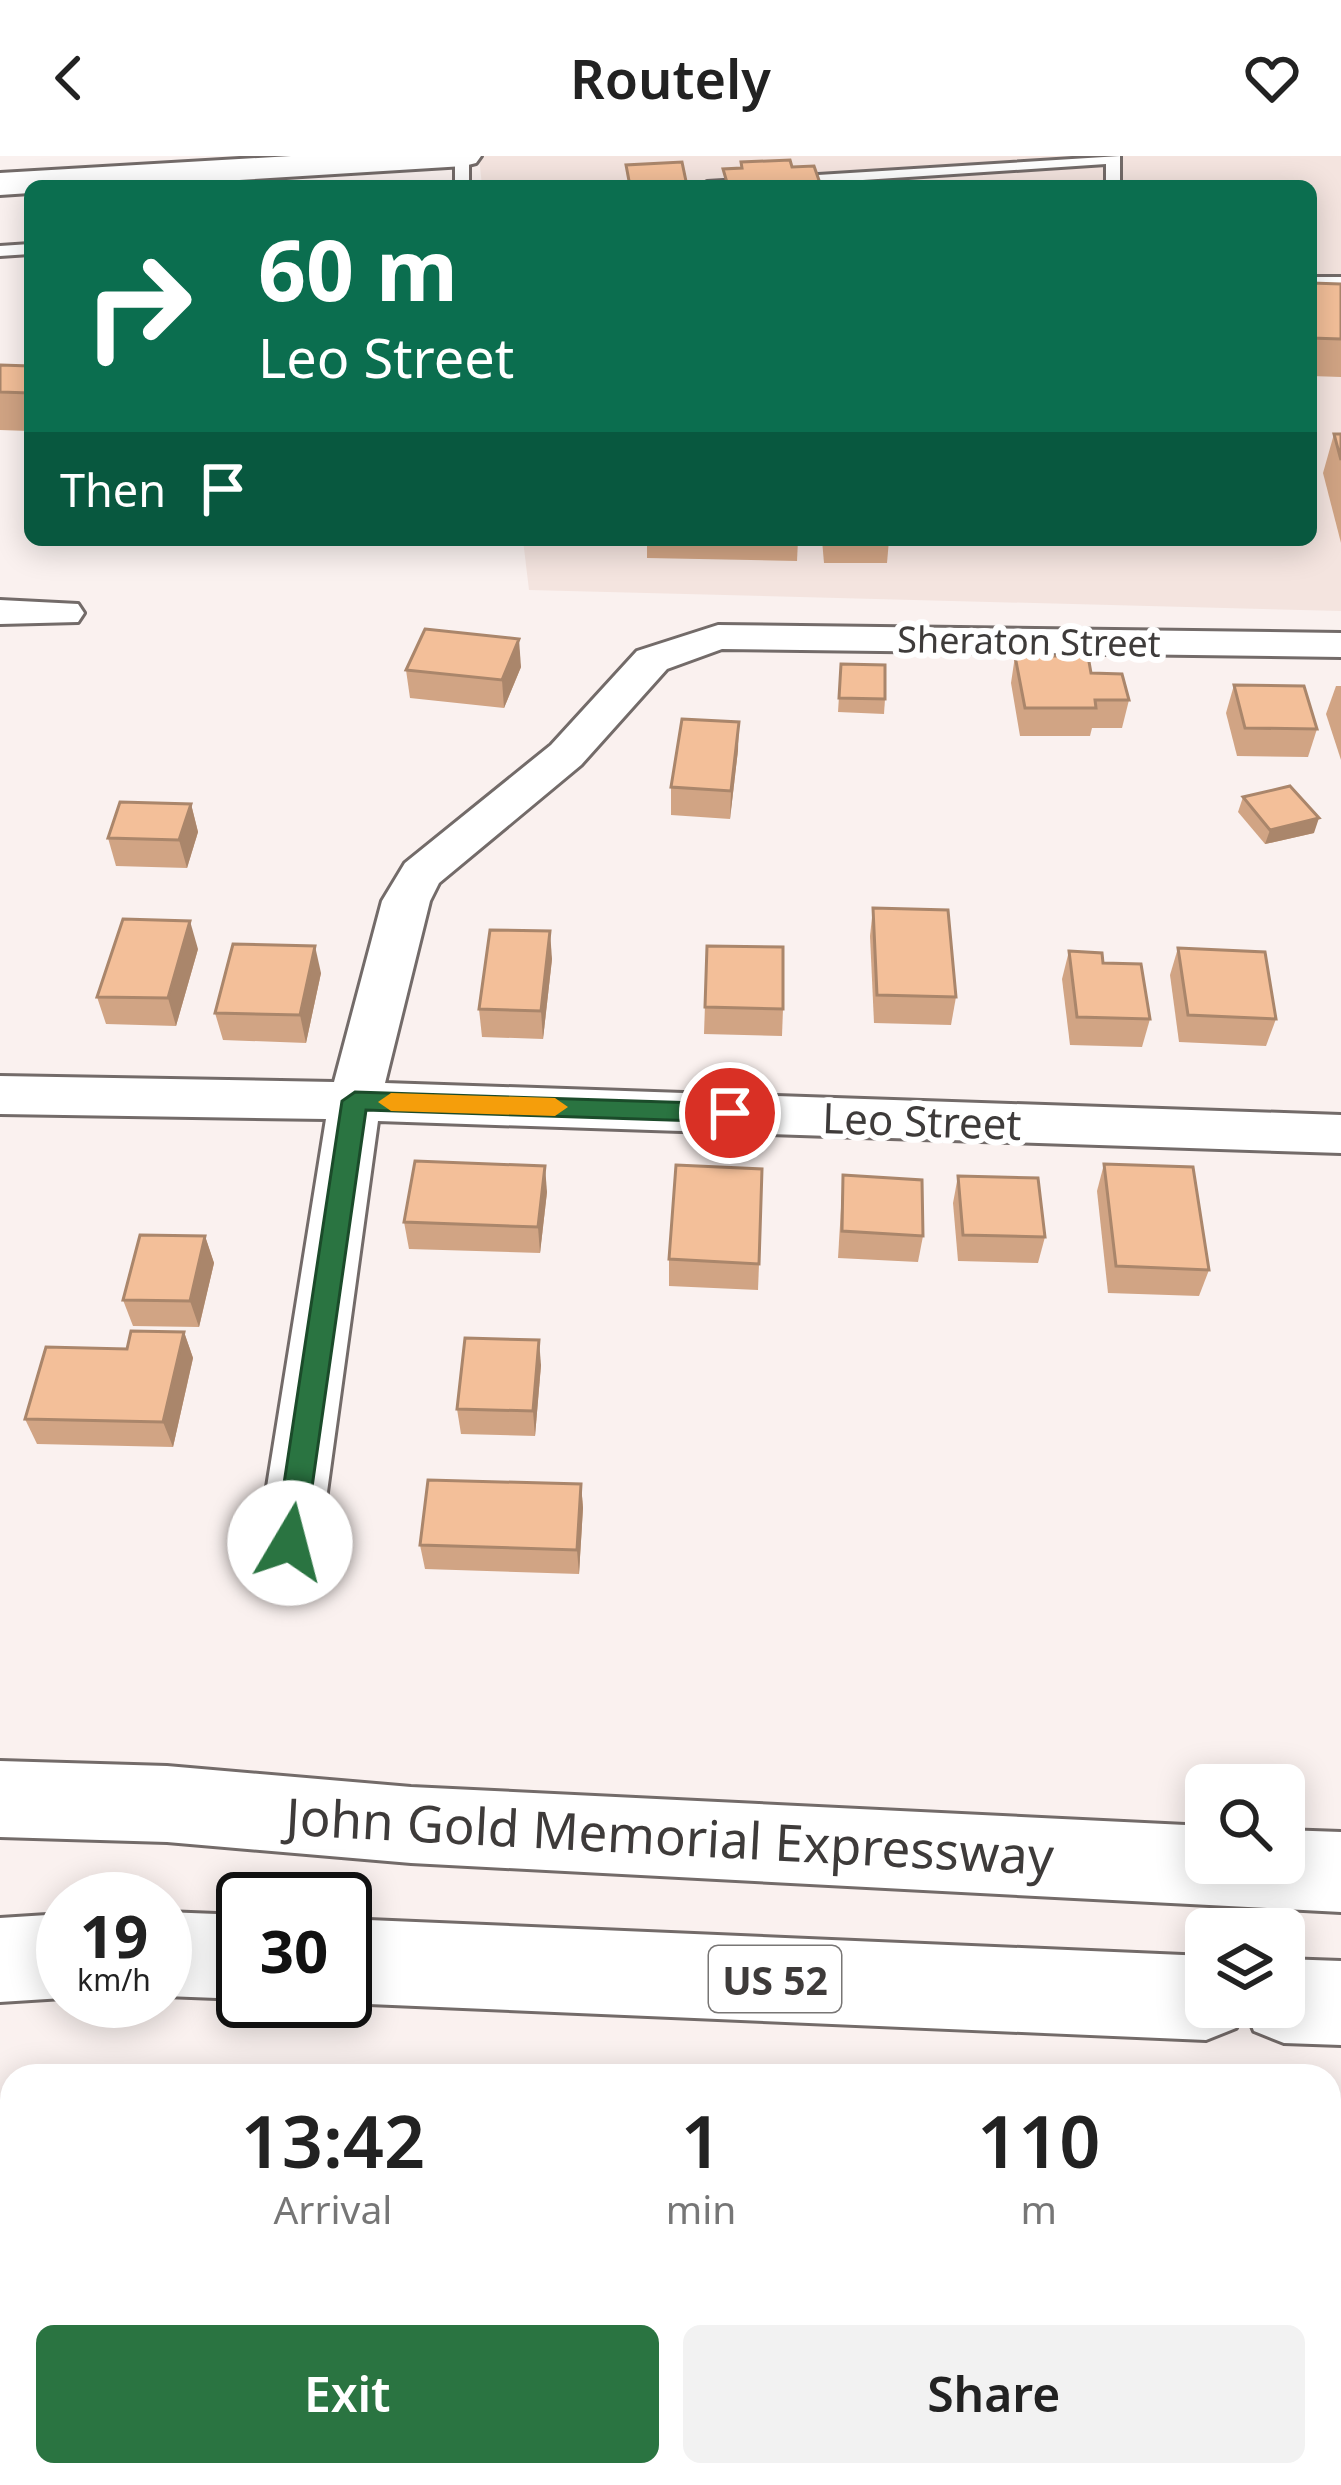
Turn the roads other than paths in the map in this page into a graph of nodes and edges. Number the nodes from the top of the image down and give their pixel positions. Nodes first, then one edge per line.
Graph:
1 (463, 156) edge
2 (1113, 158) edge
3 (66, 180) edge
4 (794, 180) edge
5 (0, 612) edge
6 (64, 613) dead end
7 (1341, 645) edge
8 (0, 1095) edge
9 (355, 1101) junction
10 (1341, 1134) edge
11 (290, 1543) dead end
12 (0, 1785) edge
13 (0, 1798) edge
14 (167, 1804) junction
15 (1341, 1872) edge
16 (0, 1946) edge
17 (36, 1949) edge
18 (36, 1955) edge
19 (0, 1960) edge
20 (372, 1962) edge
21 (1185, 1996) edge
22 (1305, 2002) edge
23 (1341, 2003) edge

1 - 3 main road
2 - 4 lane
5 - 6 street
7 - 9 street, Sheraton Street
8 - 9 street, Leo Street
9 - 10 street, Leo Street
9 - 11 street, Sheraton Street
12 - 14 main road
13 - 14 main road, John Gold Memorial Expressway
14 - 15 main road, John Gold Memorial Expressway
16 - 17 main road
18 - 19 main road
20 - 21 main road, US 52
22 - 23 main road

